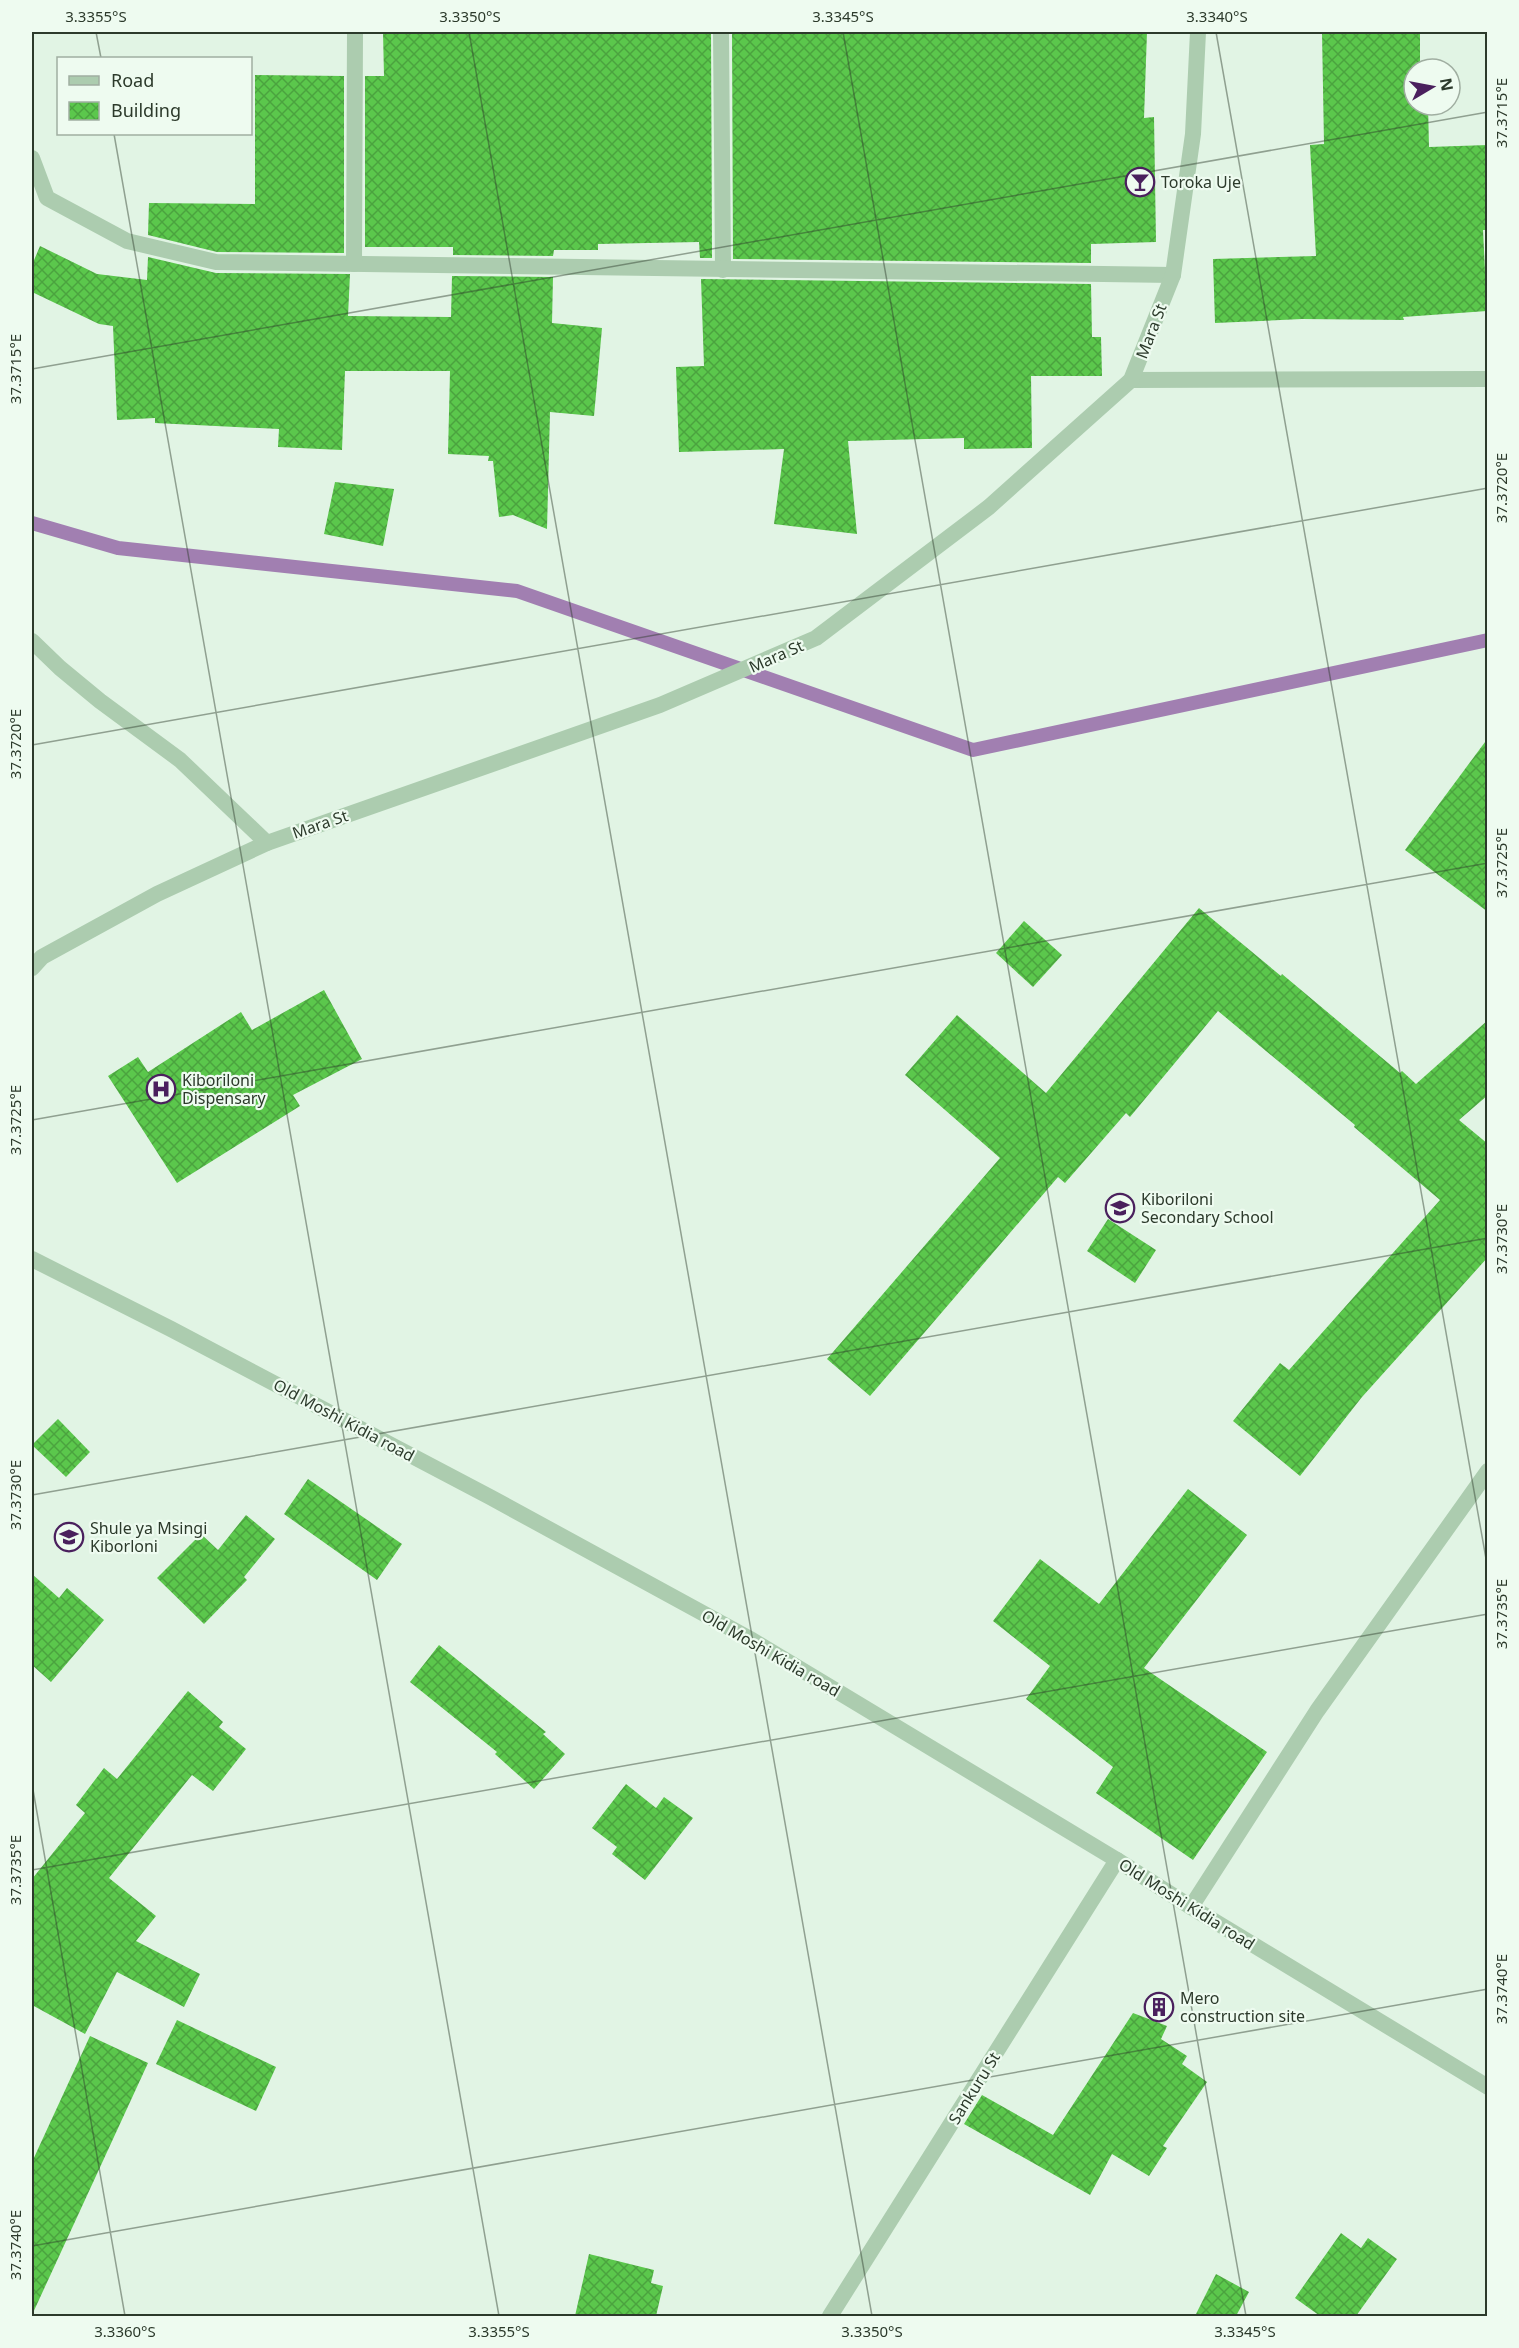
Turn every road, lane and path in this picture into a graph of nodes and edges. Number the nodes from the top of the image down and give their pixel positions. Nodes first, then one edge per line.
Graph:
1 (354, 32) edge
2 (721, 32) edge
3 (1198, 32) edge
4 (32, 158) edge
5 (354, 264) junction
6 (723, 270) junction
7 (1173, 275) junction
8 (1488, 379) edge
9 (1131, 380) junction
10 (32, 641) edge
11 (267, 843) junction
12 (32, 968) edge
13 (32, 1259) edge
14 (1488, 1471) edge
15 (1118, 1860) junction
16 (1191, 1907) junction
17 (1488, 2087) edge
18 (830, 2316) edge

1 - 5 street
2 - 6 street
3 - 7 street, Mara St
4 - 5 street
5 - 6 street
6 - 7 street
7 - 9 street, Mara St
8 - 9 street
9 - 11 street, Mara St
10 - 11 street
11 - 12 street, Mara St
13 - 15 street, Old Moshi Kidia road
14 - 16 street
15 - 16 street, Old Moshi Kidia road
15 - 18 street, Sankuru St
16 - 17 street, Old Moshi Kidia road

